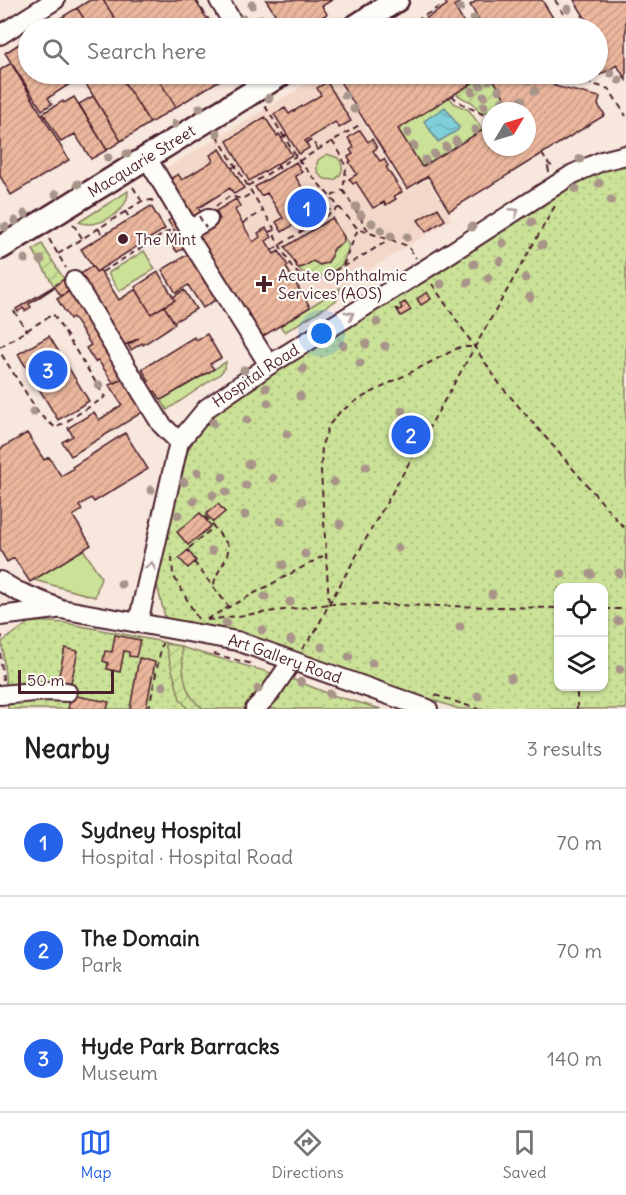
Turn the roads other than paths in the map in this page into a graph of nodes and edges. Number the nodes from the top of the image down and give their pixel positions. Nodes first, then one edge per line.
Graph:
1 (55, 0) edge
2 (219, 0) edge
3 (397, 0) edge
4 (27, 18) edge
5 (230, 18) edge
6 (368, 18) edge
7 (18, 24) edge
8 (0, 35) edge
9 (266, 84) edge
10 (626, 155) edge
11 (147, 158) junction
12 (0, 248) edge
13 (74, 281) road end
14 (269, 365) junction
15 (179, 441) junction
16 (0, 581) edge
17 (61, 609) junction
18 (0, 616) edge
19 (138, 623) junction
20 (296, 656) junction
21 (67, 692) dead end
22 (0, 695) edge
23 (255, 709) edge
24 (428, 709) edge

1 - 4 street
2 - 5 street
3 - 6 main road
7 - 8 street
9 - 11 main road, Macquarie Street
14 -> 10 street, Hospital Road
11 - 12 main road, Macquarie Street
11 - 14 street
13 - 15 street
14 - 15 street, Hospital Road
19 -> 15 street, Hospital Road
16 - 17 street
17 - 18 street
17 - 19 street, Art Gallery Road
19 - 20 street, Art Gallery Road
20 - 23 street
20 - 24 street, Art Gallery Road
21 - 22 street

